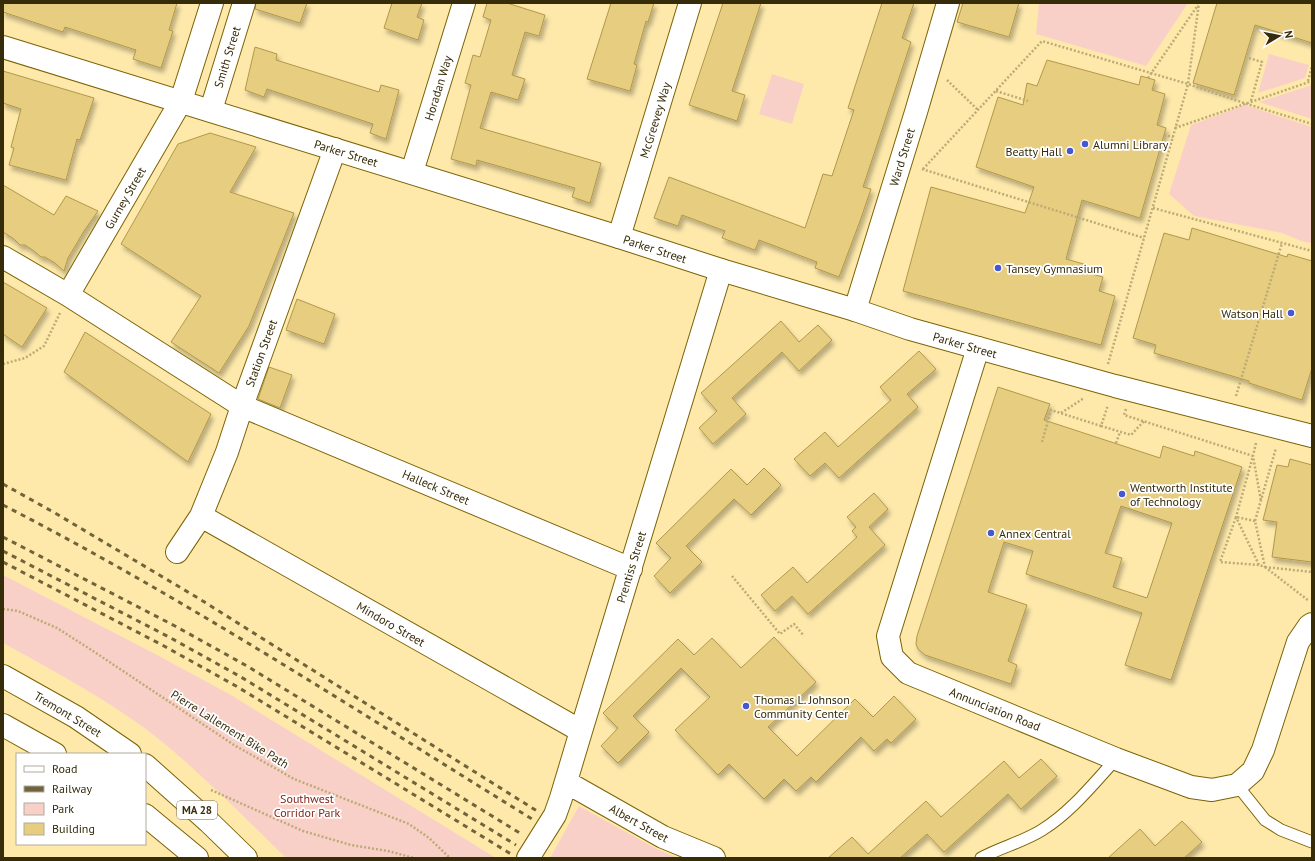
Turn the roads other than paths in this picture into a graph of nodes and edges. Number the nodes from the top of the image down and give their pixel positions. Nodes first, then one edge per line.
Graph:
1 (212, 3) edge
2 (244, 3) edge
3 (464, 3) edge
4 (690, 3) edge
5 (948, 3) edge
6 (3, 46) edge
7 (182, 101) junction
8 (211, 110) junction
9 (335, 149) junction
10 (412, 172) junction
11 (619, 237) junction
12 (3, 257) edge
13 (721, 270) junction
14 (68, 295) junction
15 (855, 310) junction
16 (978, 348) junction
17 (242, 406) junction
18 (1312, 436) edge
19 (201, 516) junction
20 (177, 552) dead end
21 (630, 569) junction
22 (1312, 624) edge
23 (3, 676) edge
24 (3, 725) edge
25 (581, 731) junction
26 (53, 753) edge
27 (129, 753) edge
28 (1116, 759) junction
29 (146, 766) edge
30 (566, 782) junction
31 (1237, 785) junction
32 (146, 816) edge
33 (1312, 842) edge
34 (197, 858) edge
35 (246, 858) edge
36 (528, 858) edge
37 (714, 858) edge
38 (981, 858) edge

1 - 7 street
2 - 8 street, Smith Street
3 - 10 street, Horadan Way
4 - 11 street, McGreevey Way
5 - 15 street, Ward Street
6 - 7 street, Parker Street
7 - 8 street, Parker Street
7 - 14 street, Gurney Street
8 - 9 street, Parker Street
9 - 10 street, Parker Street
9 - 17 street, Station Street
10 - 11 street, Parker Street
11 - 13 street, Parker Street
12 - 14 street
13 - 15 street, Parker Street
13 - 21 street, Prentiss Street
14 - 17 street
15 - 16 street, Parker Street
16 - 18 street, Parker Street
16 - 28 street, Annunciation Road
17 - 19 street, Station Street
17 - 21 street, Halleck Street
19 - 20 street, Station Street
19 - 25 street, Mindoro Street
21 - 25 street, Prentiss Street
22 - 31 street, Annunciation Road
23 - 27 street, Tremont Street
24 - 26 street
25 - 30 street, Prentiss Street
28 - 31 street, Annunciation Road
28 - 38 lane
29 - 35 street, MA 28
30 - 36 street, Prentiss Street
30 - 37 street, Albert Street
31 - 33 lane
32 - 34 street, MA 28

